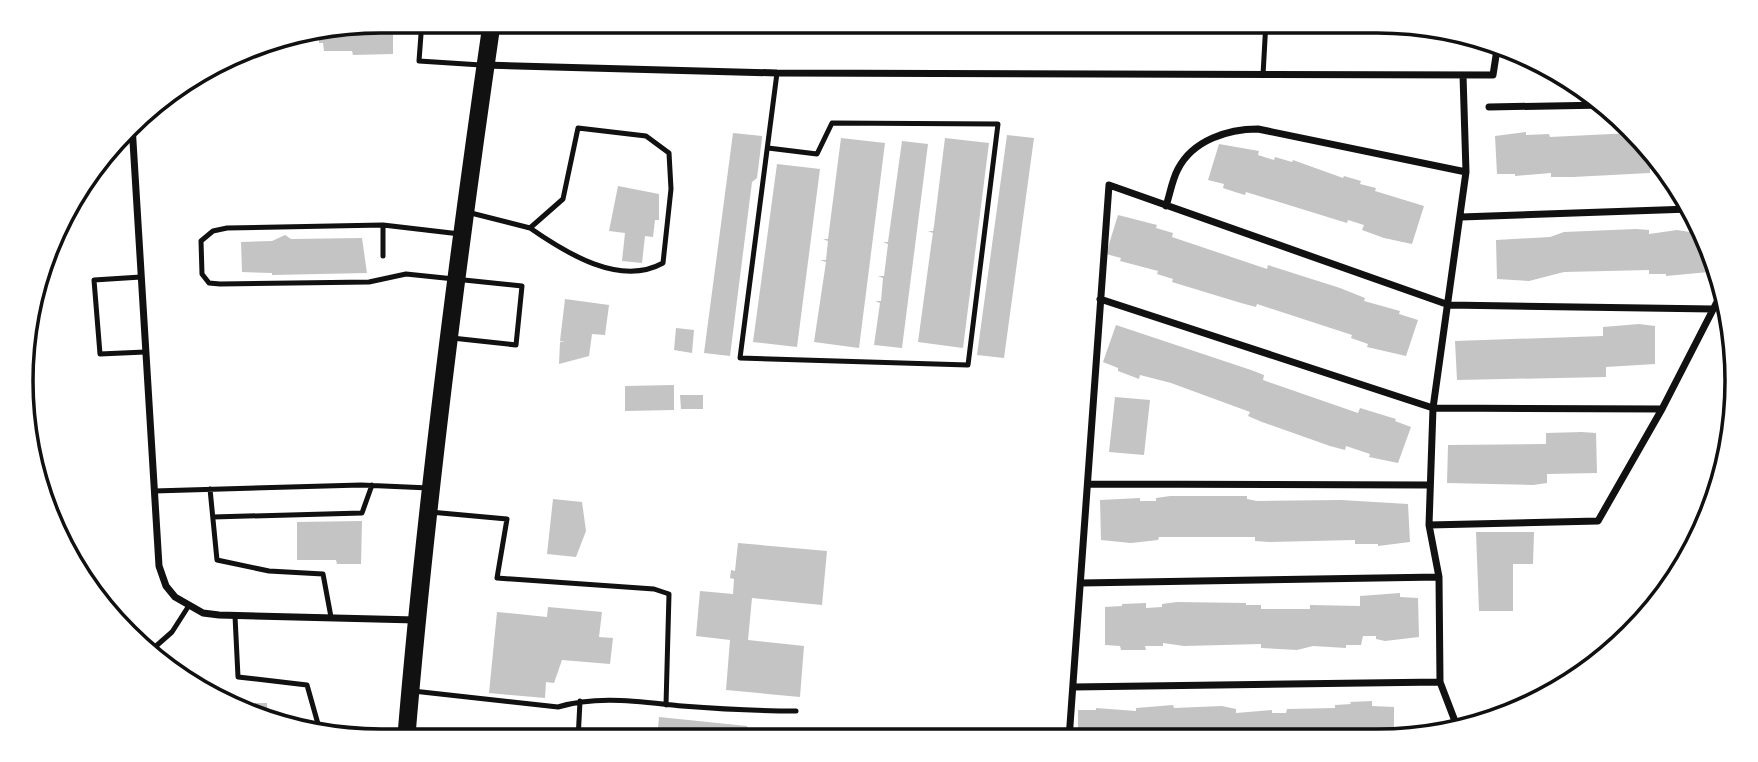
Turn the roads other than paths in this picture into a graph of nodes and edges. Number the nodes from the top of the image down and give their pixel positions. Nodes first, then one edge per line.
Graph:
1 (421, 33) edge
2 (490, 33) edge
3 (1265, 33) edge
4 (1496, 55) edge
5 (484, 65) junction
6 (777, 73) junction
7 (1263, 75) junction
8 (1463, 75) junction
9 (1589, 105) edge
10 (1489, 107) dead end
11 (133, 138) edge
12 (768, 148) junction
13 (1466, 172) junction
14 (1166, 206) junction
15 (1679, 209) edge
16 (464, 212) junction
17 (1461, 217) junction
18 (383, 225) junction
19 (530, 228) junction
20 (460, 234) junction
21 (383, 256) dead end
22 (141, 277) junction
23 (455, 279) junction
24 (1100, 299) junction
25 (1716, 304) edge
26 (1449, 305) junction
27 (1713, 309) junction
28 (447, 337) junction
29 (145, 352) junction
30 (1433, 408) junction
31 (1662, 409) junction
32 (1088, 484) junction
33 (372, 485) junction
34 (1429, 485) junction
35 (429, 488) junction
36 (210, 489) junction
37 (154, 491) junction
38 (427, 512) junction
39 (213, 517) junction
40 (1429, 526) junction
41 (1438, 577) junction
42 (1081, 583) junction
43 (188, 607) junction
44 (235, 616) junction
45 (331, 617) junction
46 (416, 620) junction
47 (156, 646) edge
48 (1440, 682) junction
49 (1073, 687) junction
50 (410, 690) junction
51 (580, 701) junction
52 (666, 705) junction
53 (796, 711) dead end
54 (1454, 720) edge
55 (318, 723) edge
56 (407, 729) edge
57 (579, 729) edge
58 (1070, 729) edge

1 - 5 lane
2 - 5 main road
3 - 7 lane
4 - 8 street
5 - 6 street
5 - 16 main road
6 - 7 street
6 - 12 lane
7 - 8 street
8 - 13 street
9 - 10 street
11 - 22 street
12 - 12 lane
13 - 14 street
13 - 17 street
14 - 24 street
14 - 26 street
15 - 17 street
16 - 19 lane
16 - 20 main road
17 - 26 street
18 - 20 lane
18 - 21 lane
18 - 23 lane
19 - 19 lane
20 - 23 main road
22 - 29 street
22 - 29 lane
23 - 28 main road
23 - 28 lane
24 - 30 street
24 - 32 street
25 - 27 street
26 - 27 street
26 - 30 street
27 - 31 street
28 - 35 main road
29 - 37 street
30 - 31 street
30 - 34 street
31 - 40 street
32 - 34 street
32 - 42 street
33 - 35 lane
33 - 36 lane
33 - 39 lane
34 - 40 street
35 - 38 main road
36 - 37 lane
36 - 39 lane
37 - 43 street
38 - 46 main road
38 - 52 lane
39 - 45 lane
40 - 41 street
41 - 42 street
41 - 48 street
42 - 49 street
43 - 44 street
43 - 47 lane
44 - 45 street
44 - 55 lane
45 - 46 street
46 - 50 main road
48 - 49 street
48 - 54 street
49 - 58 street
50 - 51 lane
50 - 56 main road
51 - 52 lane
51 - 57 lane
52 - 53 lane

